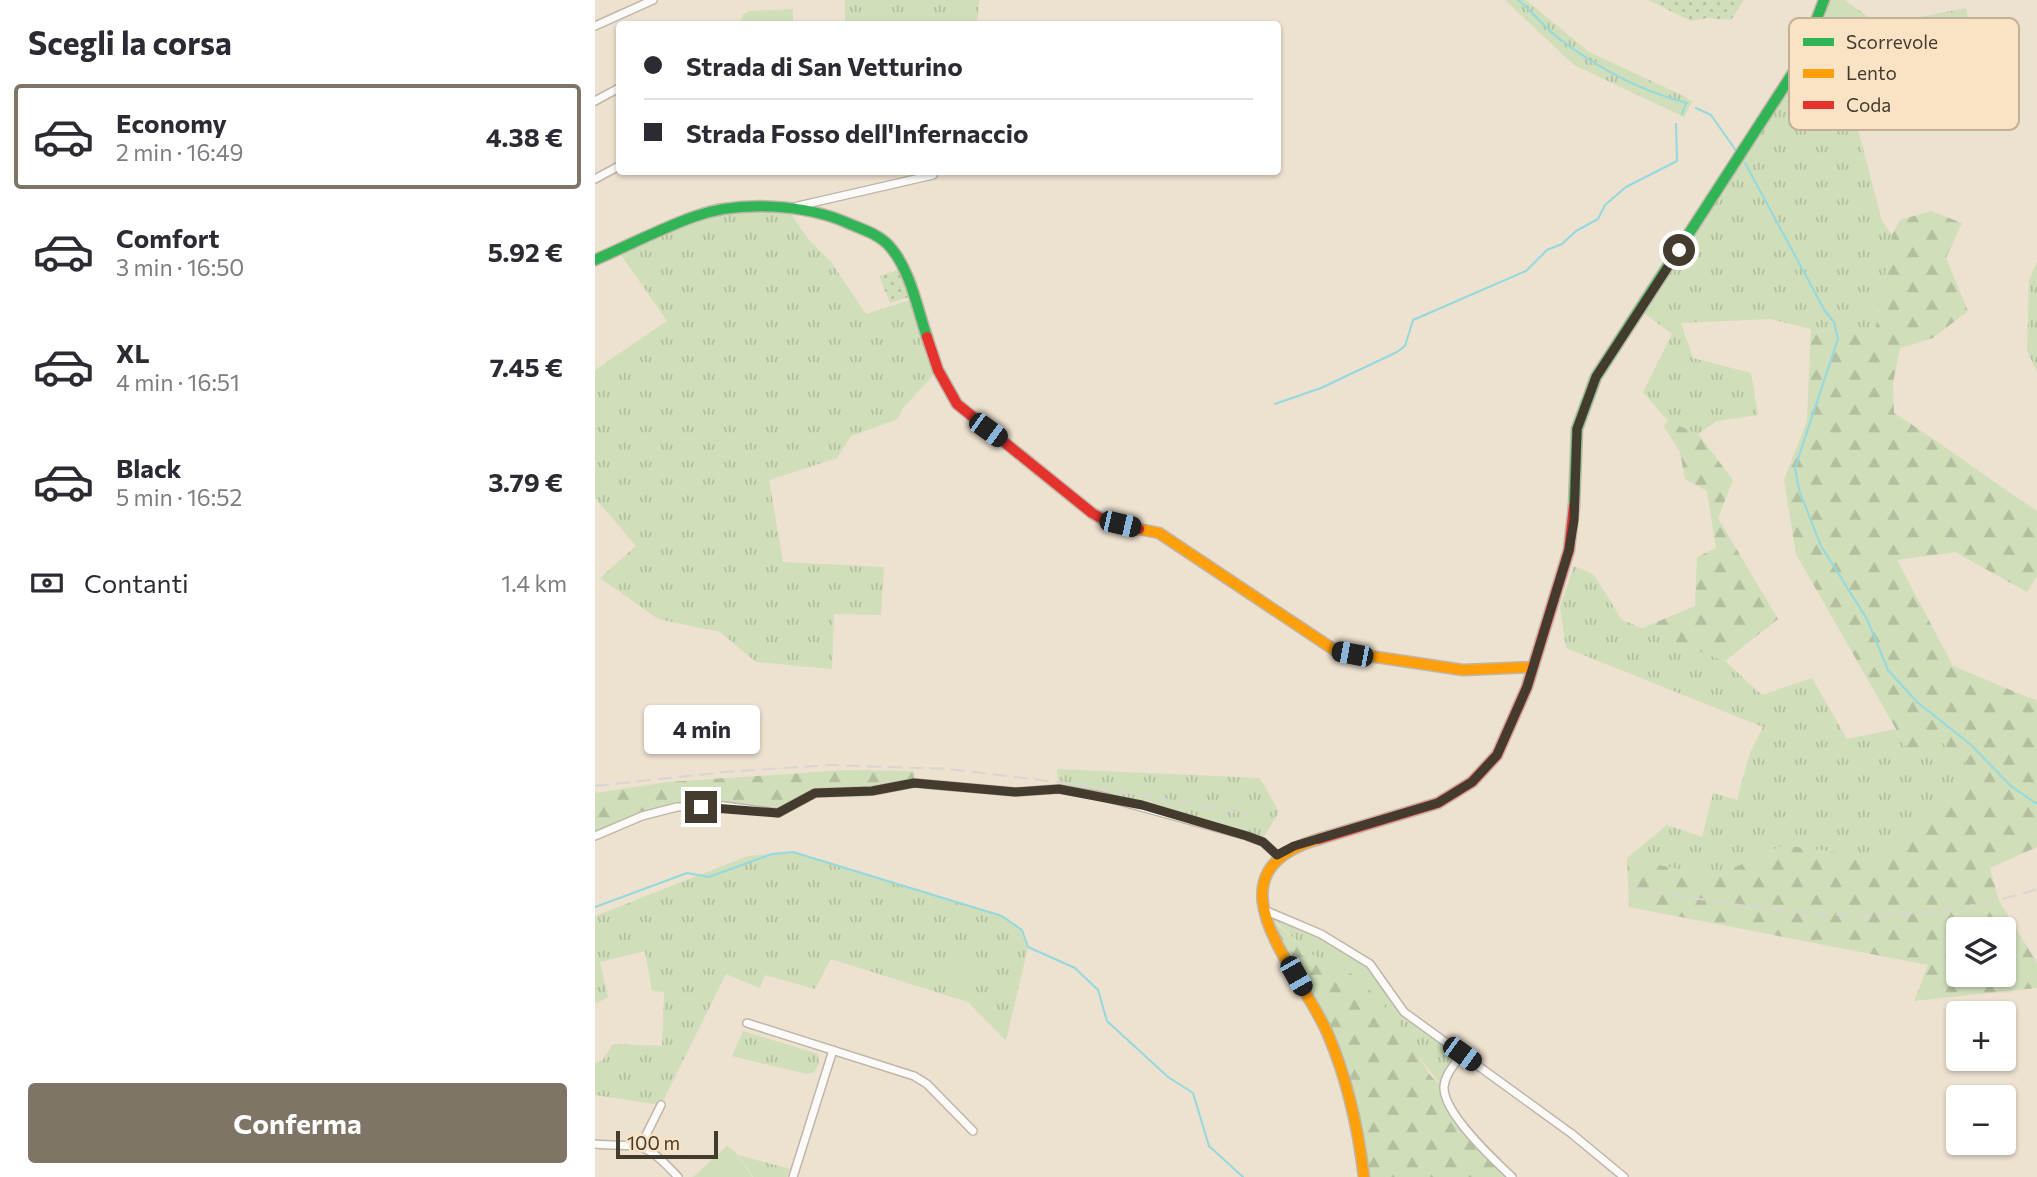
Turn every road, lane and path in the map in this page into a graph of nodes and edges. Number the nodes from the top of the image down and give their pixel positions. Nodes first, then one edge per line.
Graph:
1 (653, 0) edge
2 (1824, 0) edge
3 (1817, 18) edge
4 (595, 26) edge
5 (1789, 79) edge
6 (616, 90) edge
7 (595, 101) edge
8 (616, 168) edge
9 (933, 175) edge
10 (595, 179) edge
11 (797, 206) junction
12 (595, 260) edge
13 (1533, 667) junction
14 (595, 836) edge
15 (1277, 855) junction
16 (1264, 910) junction
17 (747, 1023) dead end
18 (833, 1050) junction
19 (1462, 1054) junction
20 (661, 1105) dead end
21 (973, 1131) dead end
22 (595, 1144) edge
23 (641, 1145) junction
24 (678, 1177) edge
25 (793, 1177) edge
26 (1364, 1177) edge
27 (1512, 1177) edge
28 (1623, 1177) edge

1 - 4 street
2 - 3 street
5 - 13 street
6 - 7 street
8 - 10 street
9 - 11 street
11 - 12 street
11 - 13 street
13 - 15 street
14 - 15 street
15 - 16 street
16 - 19 street
16 - 26 street
17 - 18 street
18 - 21 street
18 - 25 street
19 - 27 street
19 - 28 street
20 - 23 street
22 - 23 street
23 - 24 street

